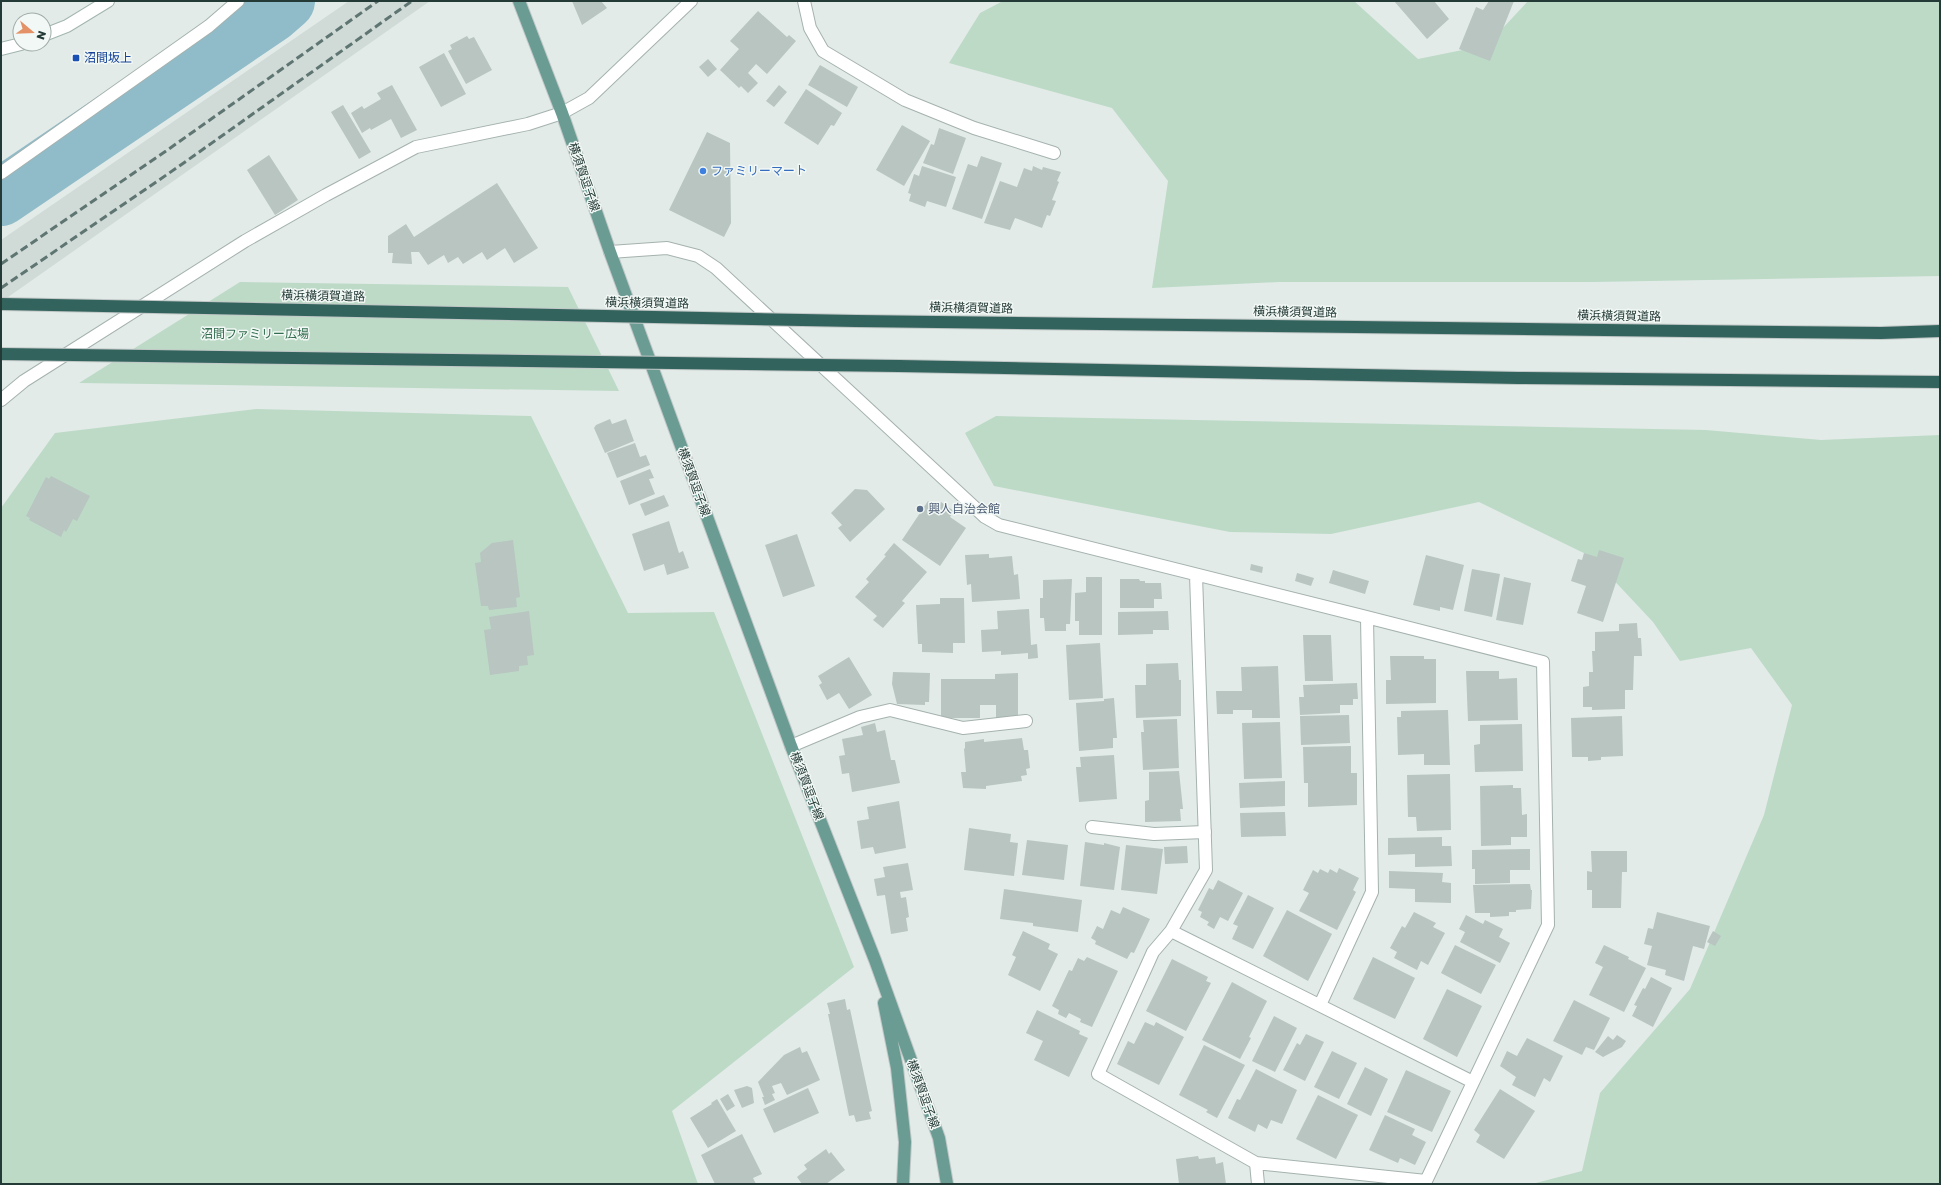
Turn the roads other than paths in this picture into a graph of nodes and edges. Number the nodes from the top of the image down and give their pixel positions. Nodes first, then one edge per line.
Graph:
1 (108, 1) edge
2 (238, 1) edge
3 (519, 1) edge
4 (691, 1) edge
5 (804, 1) edge
6 (52, 32) edge
7 (12, 46) edge
8 (1, 49) edge
9 (562, 113) junction
10 (1054, 154) dead end
11 (1, 172) edge
12 (610, 252) junction
13 (1, 304) edge
14 (1940, 331) edge
15 (1, 354) edge
16 (1940, 382) edge
17 (1, 400) edge
18 (1196, 575) junction
19 (1367, 618) junction
20 (1026, 721) dead end
21 (791, 746) junction
22 (1092, 827) dead end
23 (1205, 832) junction
24 (1171, 931) junction
25 (875, 960) junction
26 (1320, 1004) junction
27 (1473, 1082) junction
28 (1256, 1163) junction
29 (903, 1184) edge
30 (947, 1184) edge
31 (1258, 1184) edge

1 - 6 street
2 - 11 street
3 - 9 main road, 横須賀逗子線
4 - 9 street
5 - 10 street
7 - 8 street
9 - 12 main road, 横須賀逗子線
9 - 17 street
12 - 18 street
12 - 21 main road, 横須賀逗子線
13 - 14 highway, 横浜横須賀道路, bridge
15 - 16 highway, bridge
18 - 19 street
18 - 23 street
19 - 26 street
19 - 27 street
20 - 21 street
21 - 25 main road, 横須賀逗子線
22 - 23 street
23 - 24 street
24 - 26 street
24 - 28 street
25 - 29 main road, 横須賀逗子線
25 - 30 main road, 横須賀逗子線
26 - 27 street
27 - 28 street
28 - 31 street

